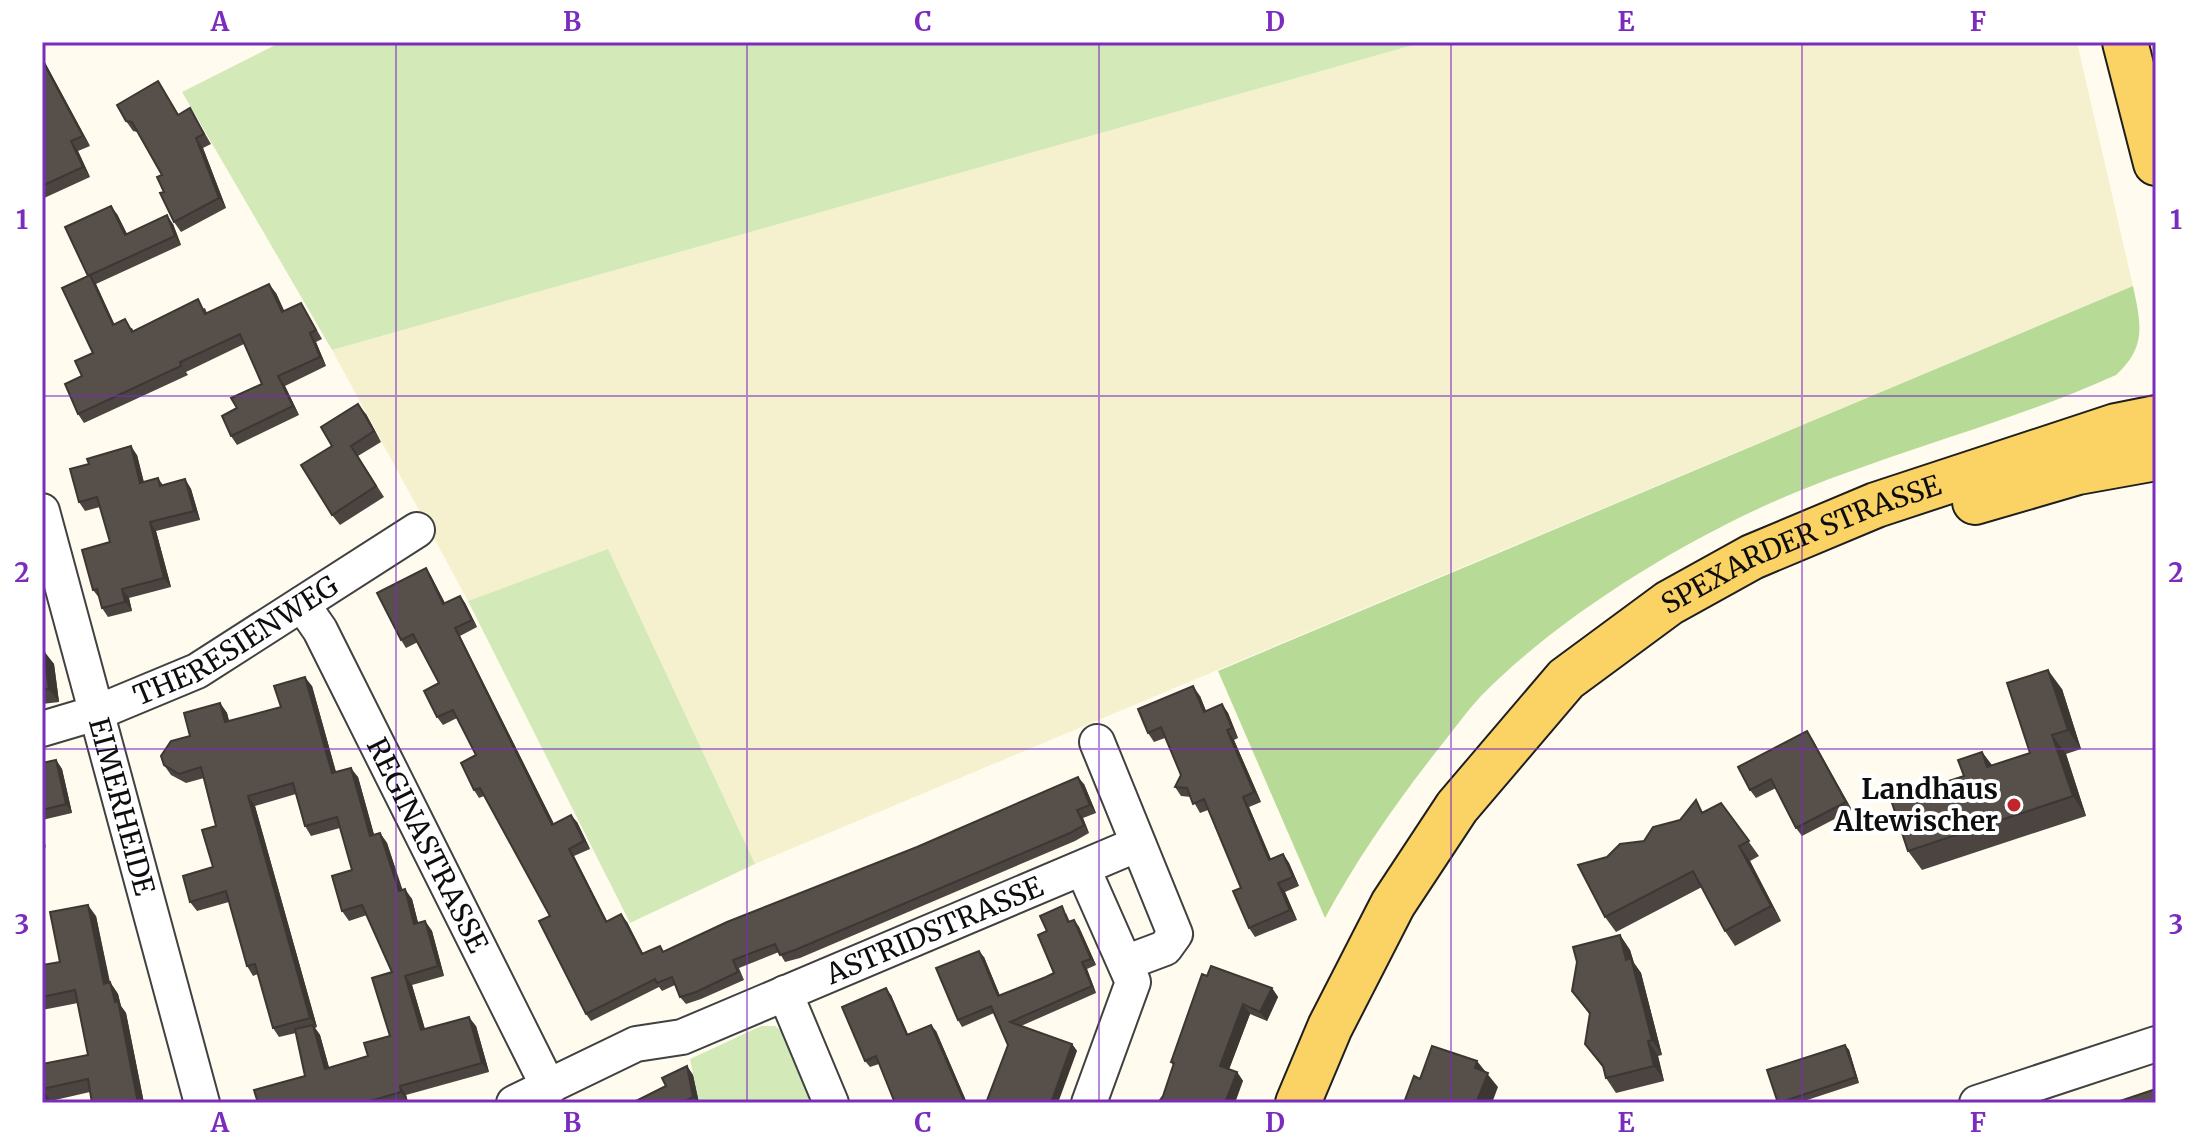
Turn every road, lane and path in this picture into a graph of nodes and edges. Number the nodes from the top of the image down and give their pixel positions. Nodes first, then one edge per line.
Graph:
1 (2125, 42) edge
2 (2154, 42) edge
3 (2156, 49) edge
4 (2156, 163) edge
5 (2156, 382) edge
6 (2136, 422) edge
7 (2156, 458) edge
8 (42, 511) edge
9 (417, 530) dead end
10 (302, 604) junction
11 (96, 713) junction
12 (42, 729) edge
13 (1097, 742) dead end
14 (1500, 760) junction
15 (1138, 844) junction
16 (1083, 869) junction
17 (1125, 963) junction
18 (785, 993) junction
19 (2156, 1044) edge
20 (549, 1088) junction
21 (202, 1103) edge
22 (514, 1103) edge
23 (831, 1103) edge
24 (1089, 1103) edge
25 (1298, 1103) edge
26 (1977, 1103) edge

1 - 4 main road
2 - 3 main road
5 - 6 main road
6 - 14 main road, SPEXARDER STRASSE
7 - 14 main road, SPEXARDER STRASSE
8 - 11 street, EIMERHEIDE
9 - 10 street, THERESIENWEG
10 - 11 street, THERESIENWEG
10 - 20 street, REGINASTRASSE
11 - 12 street, THERESIENWEG
11 - 21 street, EIMERHEIDE
13 - 15 street
14 - 25 main road, SPEXARDER STRASSE
15 - 16 street, ASTRIDSTRASSE
15 - 17 street
16 - 17 street
16 - 18 street, ASTRIDSTRASSE
17 - 24 street
18 - 20 street, ASTRIDSTRASSE
18 - 23 street
19 - 26 street
20 - 22 street, ASTRIDSTRASSE

